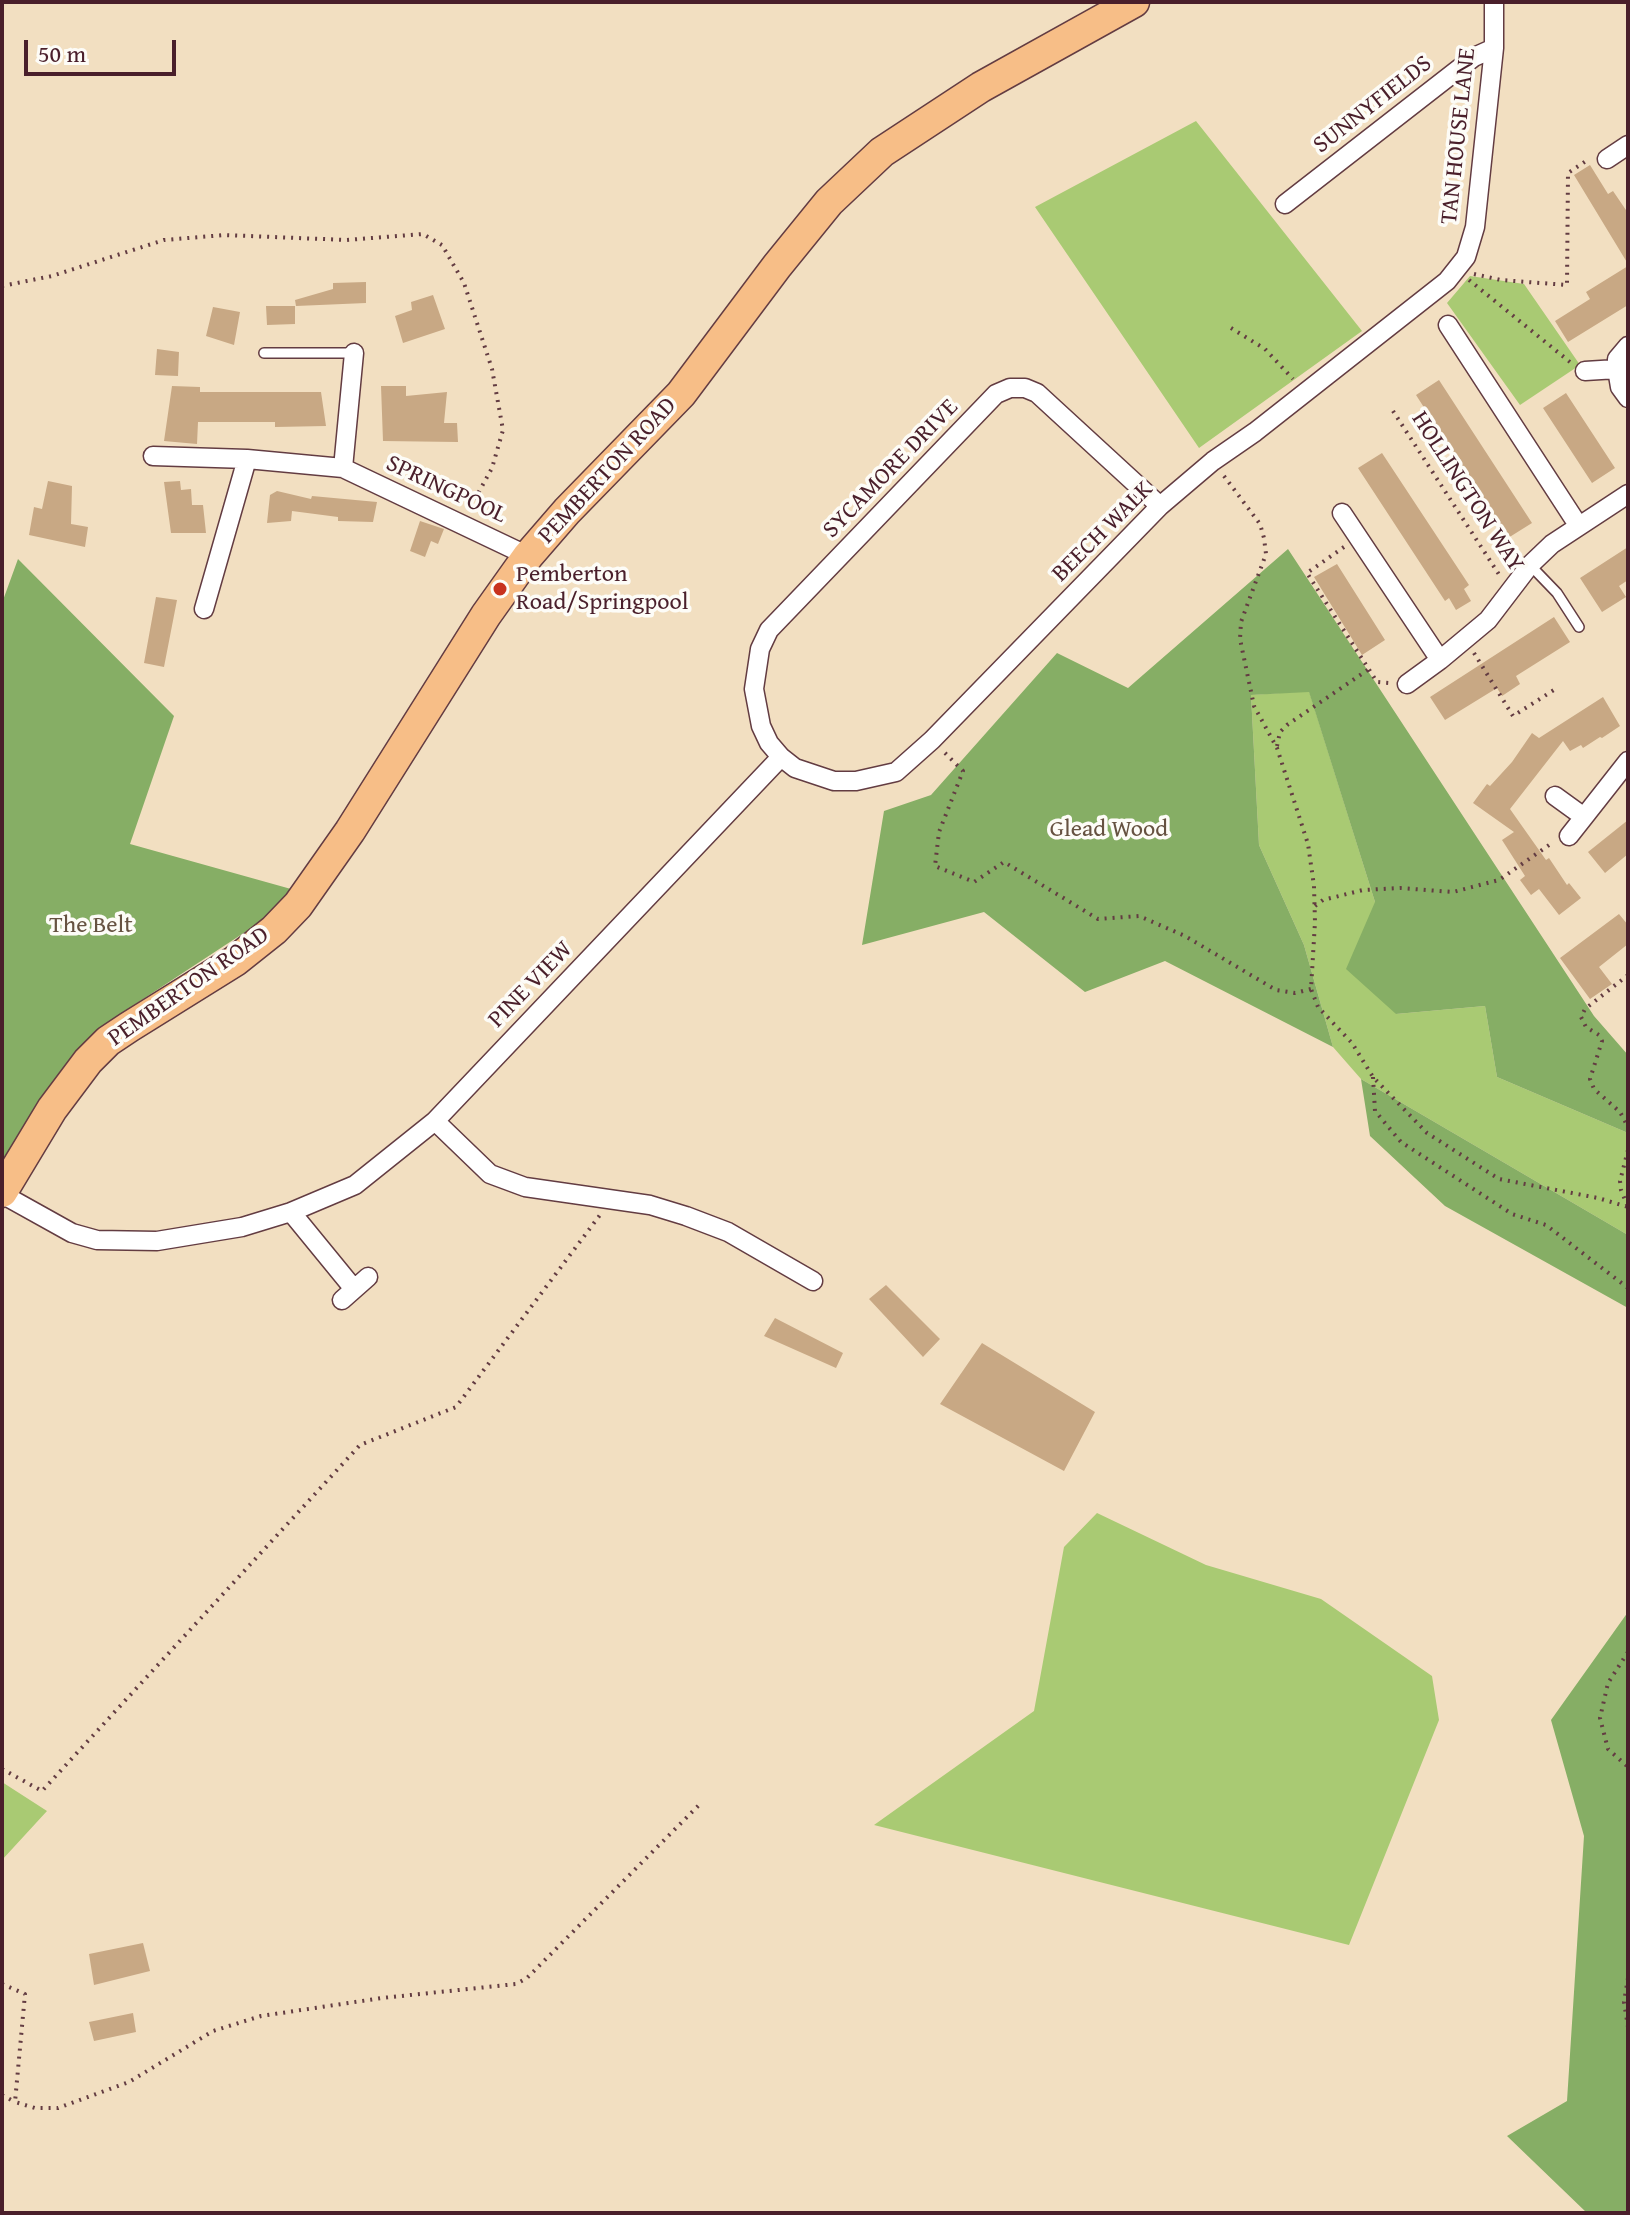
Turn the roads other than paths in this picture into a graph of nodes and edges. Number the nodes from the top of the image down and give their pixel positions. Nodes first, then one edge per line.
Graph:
1 (1134, 2) edge
2 (1494, 2) edge
3 (1494, 48) junction
4 (1628, 145) edge
5 (1600, 158) road end
6 (1285, 204) dead end
7 (1458, 270) joint
8 (1448, 325) dead end
9 (1628, 346) edge
10 (264, 353) dead end
11 (354, 353) joint
12 (1617, 369) junction
13 (1585, 371) road end
14 (1628, 398) edge
15 (153, 456) dead end
16 (247, 459) junction
17 (343, 468) junction
18 (1628, 494) edge
19 (1160, 506) junction
20 (1342, 513) dead end
21 (1578, 525) junction
22 (528, 556) junction
23 (1530, 565) junction
24 (204, 609) dead end
25 (1579, 627) dead end
26 (1440, 660) junction
27 (1407, 684) road end
28 (781, 757) junction
29 (1628, 761) edge
30 (1555, 796) dead end
31 (1584, 817) junction
32 (1569, 836) road end
33 (435, 1121) junction
34 (2, 1193) edge
35 (291, 1212) junction
36 (813, 1281) dead end
37 (355, 1288) dead end

1 - 22 main road, PEMBERTON ROAD
2 - 3 street, TAN HOUSE LANE
3 - 6 street, SUNNYFIELDS
3 - 7 street, TAN HOUSE LANE
4 - 5 street
7 - 19 street, BEECH WALK
8 - 21 street
9 - 12 street
10 - 11 lane
11 - 17 street
12 - 13 street
12 - 14 street
15 - 16 street, SPRINGPOOL
16 - 17 street, SPRINGPOOL
16 - 24 street
17 - 22 street, SPRINGPOOL
18 - 21 street
19 - 28 street, BEECH WALK
19 - 28 street, SYCAMORE DRIVE
20 - 26 street
21 - 23 street
22 - 34 main road, PEMBERTON ROAD
23 - 25 lane
23 - 26 street
26 - 27 street
28 - 33 street, PINE VIEW
29 - 31 street
30 - 31 street
31 - 32 street
33 - 35 street, PINE VIEW
33 - 36 street
34 - 35 street, PINE VIEW
35 - 37 street

